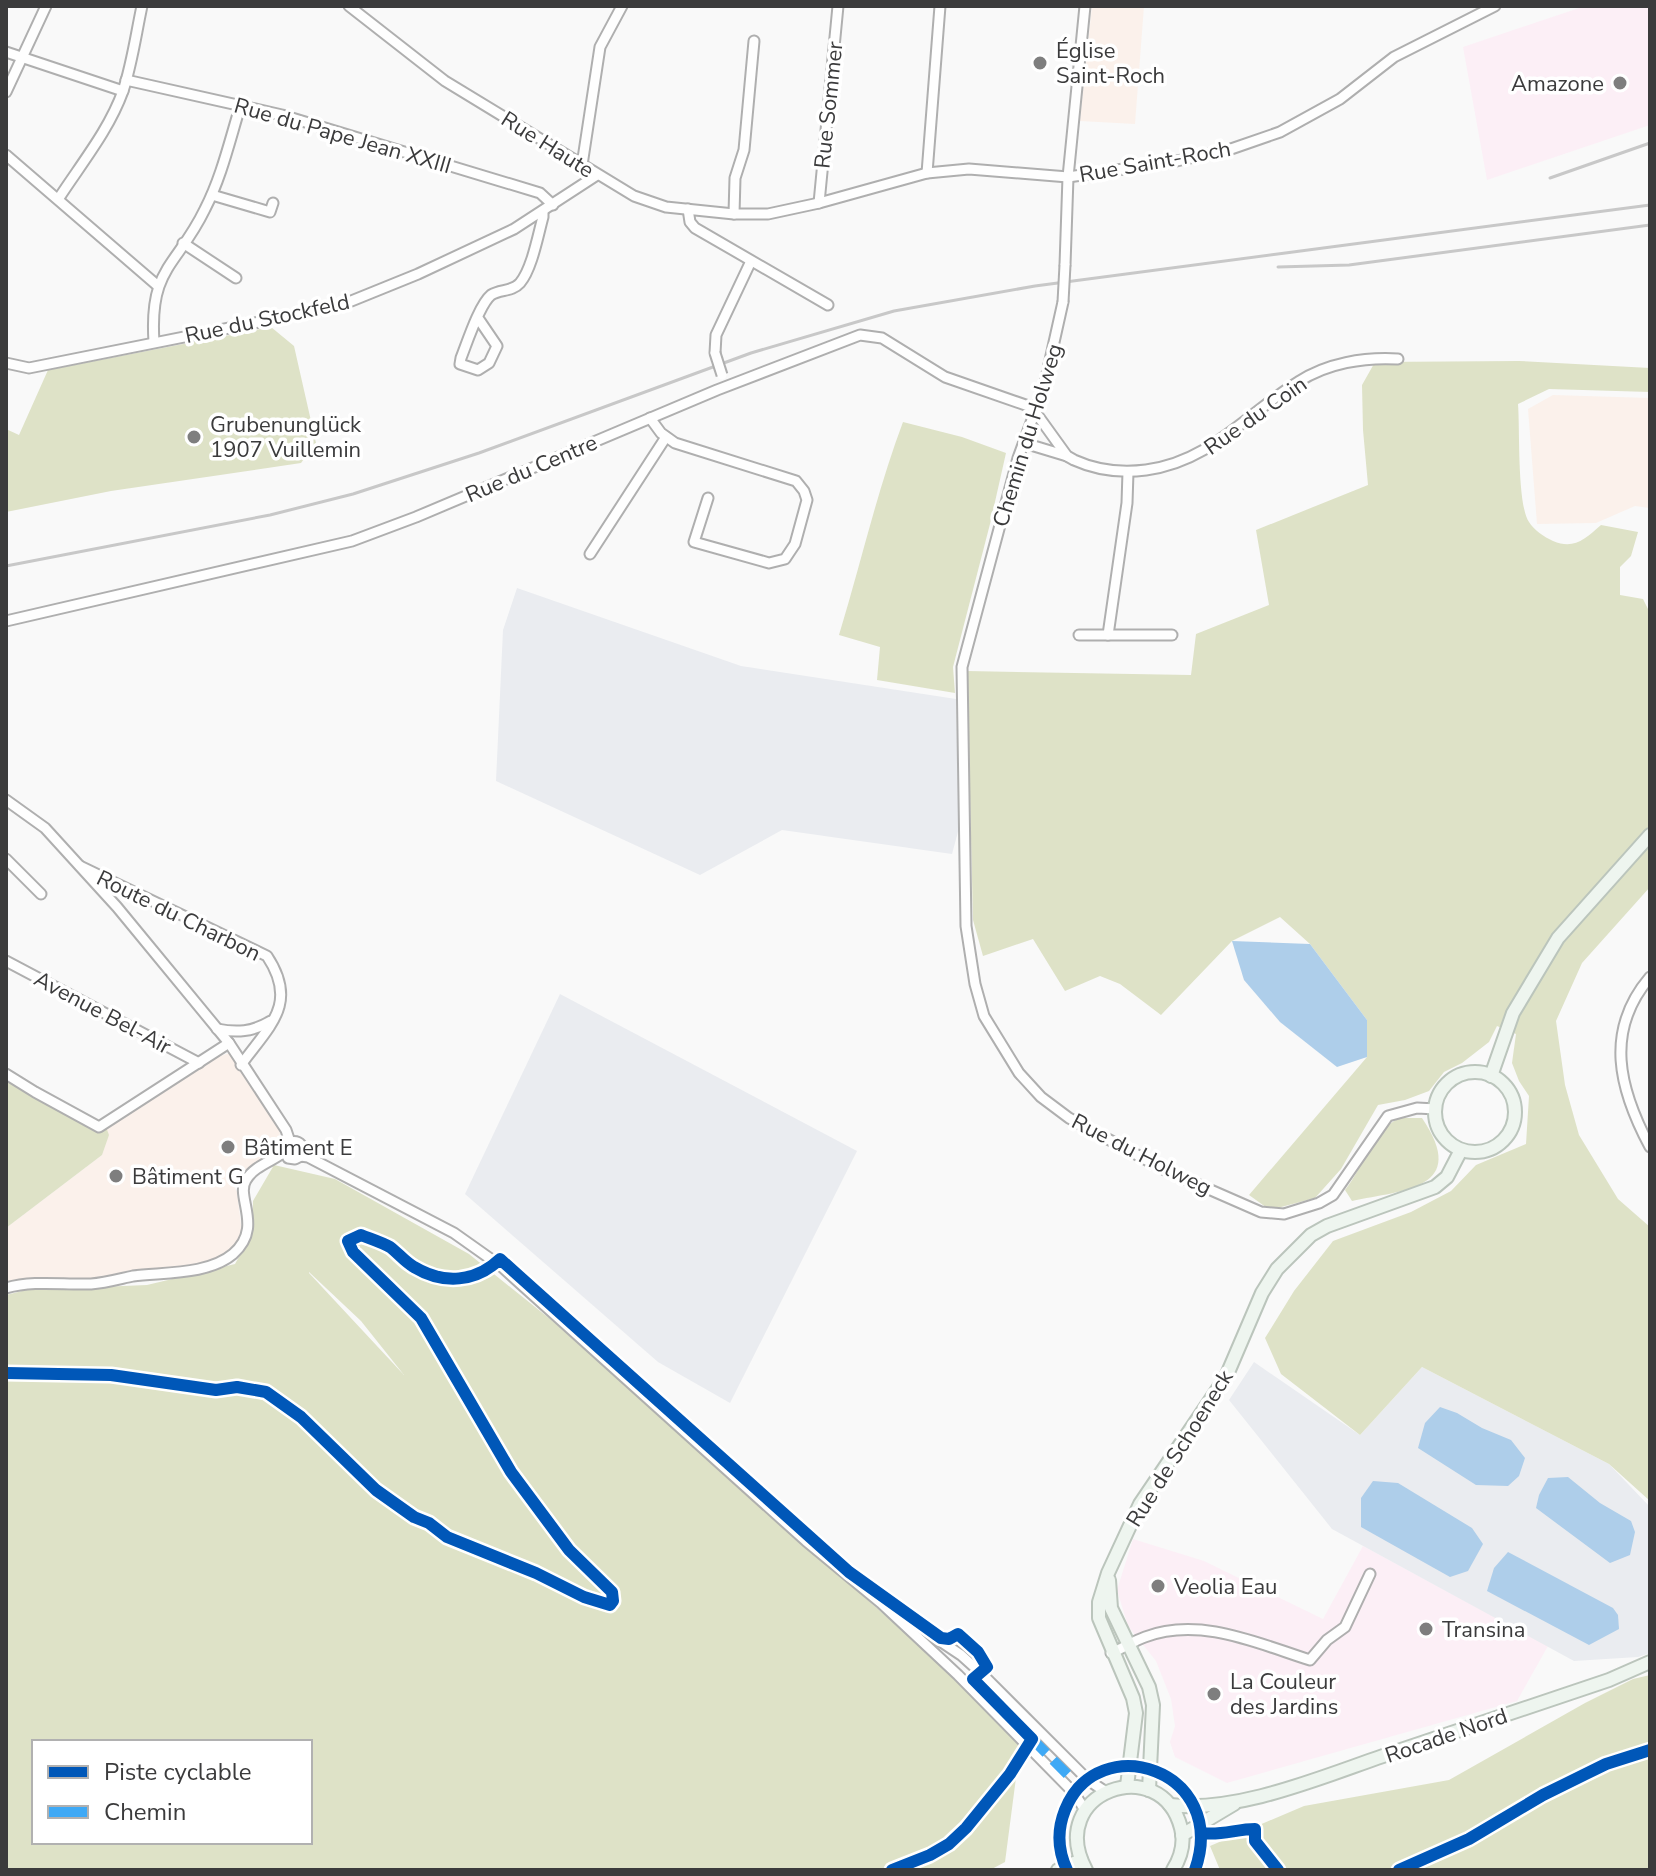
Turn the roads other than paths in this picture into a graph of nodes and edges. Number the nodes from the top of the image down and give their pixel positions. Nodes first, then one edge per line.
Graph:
1 (46, 6) edge
2 (142, 6) edge
3 (349, 6) edge
4 (622, 6) edge
5 (838, 6) edge
6 (940, 6) edge
7 (1085, 6) edge
8 (1490, 8) edge
9 (754, 41) dead end
10 (6, 52) edge
11 (22, 58) junction
12 (126, 80) junction
13 (123, 91) junction
14 (6, 92) edge
15 (241, 104) junction
16 (6, 155) edge
17 (582, 165) junction
18 (927, 173) junction
19 (597, 175) junction
20 (1068, 177) junction
21 (212, 195) junction
22 (59, 198) junction
23 (273, 203) dead end
24 (819, 203) junction
25 (553, 205) junction
26 (688, 209) junction
27 (543, 211) junction
28 (734, 214) junction
29 (183, 243) junction
30 (751, 261) junction
31 (236, 278) dead end
32 (158, 286) junction
33 (828, 305) dead end
34 (478, 318) junction
35 (154, 342) junction
36 (1398, 359) dead end
37 (6, 363) edge
38 (727, 387) junction
39 (1036, 411) junction
40 (650, 418) junction
41 (666, 437) junction
42 (1024, 443) junction
43 (1067, 456) junction
44 (1128, 472) junction
45 (708, 498) dead end
46 (590, 554) dead end
47 (6, 621) edge
48 (1079, 635) dead end
49 (1108, 635) junction
50 (1172, 635) dead end
51 (962, 689) joint
52 (6, 800) edge
53 (1650, 835) edge
54 (6, 859) edge
55 (74, 863) junction
56 (129, 890) junction
57 (41, 894) dead end
58 (117, 907) junction
59 (6, 961) edge
60 (1650, 977) edge
61 (275, 1018) junction
62 (217, 1029) junction
63 (229, 1043) junction
64 (199, 1063) junction
65 (241, 1065) junction
66 (6, 1074) edge
67 (1491, 1076) junction
68 (1436, 1109) junction
69 (290, 1142) junction
70 (1650, 1147) edge
71 (1461, 1150) junction
72 (284, 1152) junction
73 (301, 1156) junction
74 (6, 1288) edge
75 (1108, 1573) junction
76 (1370, 1574) dead end
77 (881, 1603) junction
78 (1128, 1645) junction
79 (1111, 1653) junction
80 (1650, 1662) edge
81 (1127, 1786) junction
82 (1149, 1790) junction
83 (1106, 1792) junction
84 (1240, 1801) junction
85 (1170, 1805) junction
86 (1085, 1810) junction
87 (1182, 1835) junction
88 (1083, 1865) edge
89 (1058, 1870) edge
90 (1173, 1870) edge

1 - 11 street
2 - 12 street
3 - 17 street, Rue Haute
4 - 17 street
5 - 24 street, Rue Sommer
6 - 18 street
7 - 20 street, Chemin du Holweg
8 - 20 street, Rue Saint-Roch
9 - 28 street
10 - 11 street
11 - 13 street
11 - 14 street
12 - 13 street
12 - 15 street, Rue du Pape Jean XXIII
13 - 22 street
15 - 21 street
15 - 25 street, Rue du Pape Jean XXIII
16 - 22 street
17 - 19 street, Rue Haute
18 - 20 street, Rue Saint-Roch
18 - 24 street, Rue Saint-Roch
19 - 25 street, Rue du Stockfeld
19 - 26 street, Rue Haute
20 - 39 street, Chemin du Holweg, bridge
21 - 23 street
21 - 29 street
22 - 32 street
24 - 28 street, Rue Saint-Roch
25 - 27 street, Rue du Stockfeld
26 - 28 street, Rue Saint-Roch
26 - 30 street
27 - 34 street
27 - 35 street, Rue du Stockfeld
29 - 31 street
29 - 32 street
30 - 33 street
30 - 38 street, bridge
32 - 35 street
34 - 34 street
35 - 37 street, Rue du Stockfeld
36 - 44 street, Rue du Coin
38 - 39 street, Rue du Centre
38 - 40 street, Rue du Centre
39 - 42 street, Chemin du Holweg
39 - 43 street
40 - 41 street
40 - 47 street, Rue du Centre
41 - 45 street
41 - 46 street
42 - 43 street, Rue du Coin
42 - 51 street, Chemin du Holweg
43 - 44 street, Rue du Coin
44 - 49 street
48 - 49 street
49 - 50 street
51 - 68 street, Rue du Holweg
52 - 55 street, Route du Charbon
53 - 67 main road
54 - 57 street
55 - 56 street, Route du Charbon
55 - 58 street, Route du Charbon
56 - 58 street
56 - 61 street, Route du Charbon
58 - 62 street, Route du Charbon
59 - 64 street, Avenue Bel-Air
60 - 70 street
61 - 62 street
61 - 65 street, Route du Charbon
62 - 63 street, Route du Charbon
63 - 64 street, Avenue Bel-Air
63 - 65 street, Route du Charbon
64 - 66 street, Avenue Bel-Air
65 - 69 street, Route du Charbon
67 - 68 main road
67 - 71 main road
68 - 71 main road
69 - 72 street
69 - 73 street
71 - 75 main road, Rue de Schoeneck
72 - 73 street
72 - 74 street
73 - 77 street
75 - 78 main road
75 - 79 main road, Rue de Schoeneck
76 - 78 street
77 - 83 street
77 - 86 street
78 - 79 street
78 - 82 main road
79 - 81 main road, Rue de Schoeneck
80 - 84 main road, Rocade Nord
81 - 82 main road
81 - 83 main road
82 - 85 main road
83 - 86 main road
84 - 85 main road
84 - 87 main road
85 - 87 main road
86 - 88 main road
87 - 90 main road
88 - 89 main road

